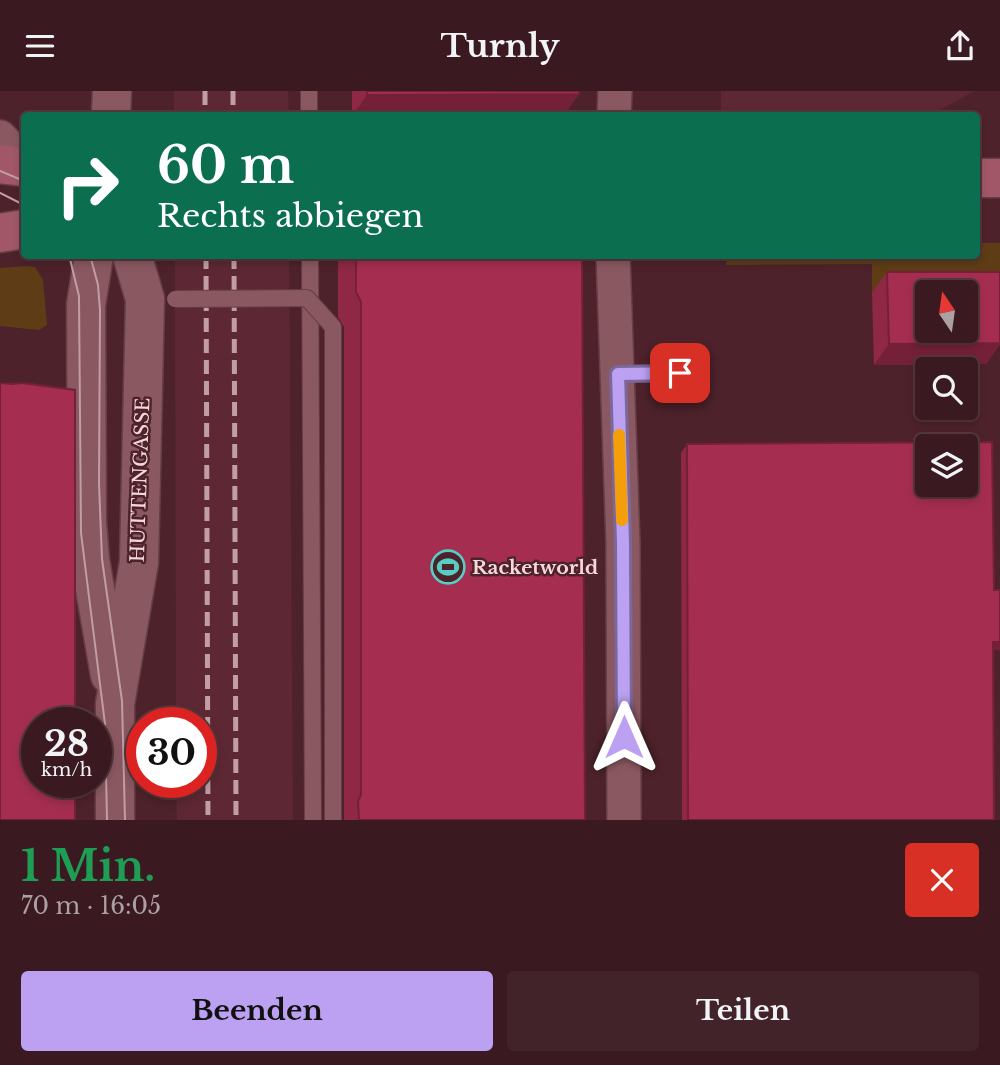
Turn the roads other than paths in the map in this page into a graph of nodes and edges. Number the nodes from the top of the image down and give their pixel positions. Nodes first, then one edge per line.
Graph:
1 (112, 91) edge
2 (309, 91) edge
3 (615, 91) edge
4 (111, 112) edge
5 (309, 112) edge
6 (614, 112) edge
7 (0, 137) edge
8 (21, 162) edge
9 (0, 164) edge
10 (21, 165) edge
11 (1000, 178) edge
12 (980, 179) edge
13 (21, 230) edge
14 (0, 233) edge
15 (93, 259) edge
16 (135, 259) edge
17 (310, 259) edge
18 (613, 259) edge
19 (160, 299) junction
20 (680, 373) dead end
21 (618, 374) junction
22 (115, 704) junction
23 (115, 820) edge
24 (313, 820) edge
25 (333, 820) edge
26 (624, 820) edge

1 - 4 street
2 - 5 lane
3 - 6 street
7 - 8 street
9 - 10 main road
11 - 12 main road
13 - 14 main road
15 - 22 street, HUTTENGASSE
16 - 19 street, HUTTENGASSE
17 - 24 lane
18 - 21 street
19 - 22 street, HUTTENGASSE
19 - 25 lane, bridge
20 - 21 lane
21 - 26 street
22 - 23 street, HUTTENGASSE

